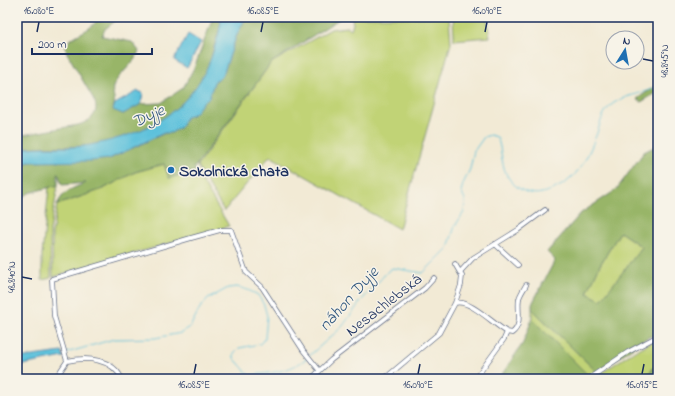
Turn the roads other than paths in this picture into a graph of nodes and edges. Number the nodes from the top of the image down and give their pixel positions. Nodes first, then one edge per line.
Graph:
1 (545, 210) dead end
2 (495, 244) junction
3 (455, 264) dead end
4 (518, 265) dead end
5 (460, 272) junction
6 (434, 278) dead end
7 (526, 285) dead end
8 (455, 303) junction
9 (507, 332) junction
10 (658, 336) edge
11 (66, 359) junction
12 (319, 370) junction
13 (58, 379) edge
14 (122, 379) edge
15 (312, 379) edge
16 (384, 379) edge
17 (475, 379) edge
18 (588, 379) edge

1 - 2 street
2 - 4 street
2 - 5 street
3 - 5 street
5 - 8 street
6 - 12 street, Nesachlebská
7 - 9 street
8 - 9 street
8 - 16 street
9 - 17 street
10 - 18 street
11 - 12 street
11 - 13 street
11 - 14 street
12 - 15 street, Nesachlebská

